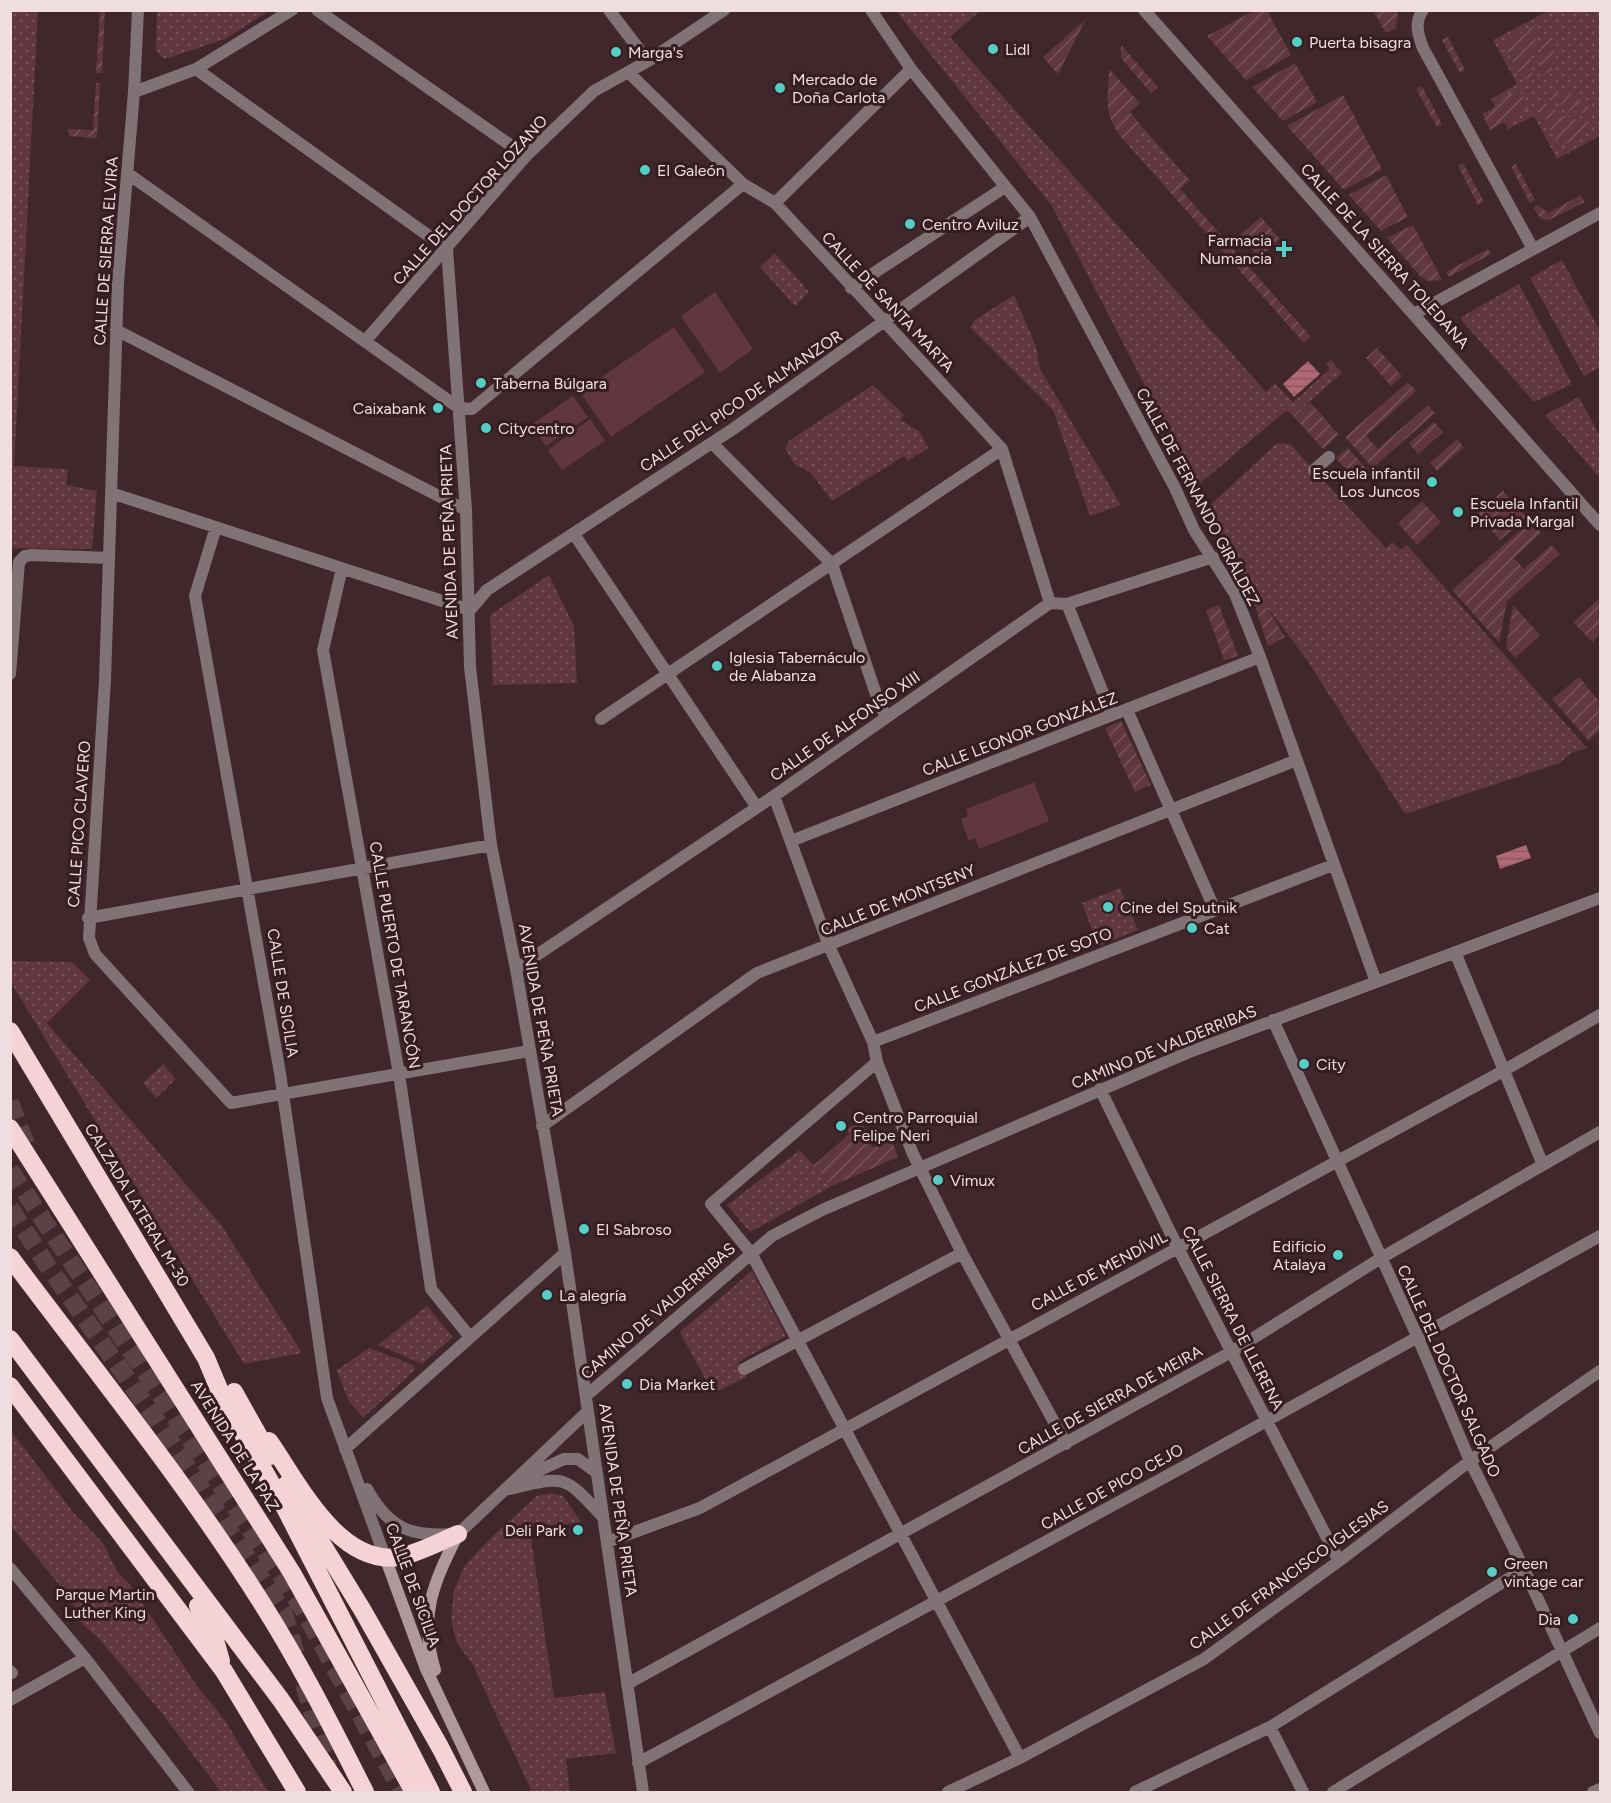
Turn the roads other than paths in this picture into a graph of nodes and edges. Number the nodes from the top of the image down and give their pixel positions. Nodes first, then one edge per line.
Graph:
1 (138, 10) edge
2 (292, 10) edge
3 (316, 10) edge
4 (609, 10) edge
5 (724, 10) edge
6 (871, 10) edge
7 (1144, 10) edge
8 (1422, 10) edge
9 (648, 61) junction
10 (196, 69) junction
11 (911, 69) junction
12 (629, 73) junction
13 (134, 92) junction
14 (526, 156) junction
15 (128, 173) junction
16 (742, 184) junction
17 (1005, 187) junction
18 (775, 203) junction
19 (1600, 213) edge
20 (1030, 217) junction
21 (447, 249) junction
22 (1533, 249) junction
23 (851, 288) junction
24 (1414, 314) junction
25 (882, 322) junction
26 (116, 330) junction
27 (366, 340) junction
28 (459, 408) junction
29 (712, 443) junction
30 (1002, 449) junction
31 (1329, 457) dead end
32 (1314, 470) dead end
33 (111, 493) junction
34 (466, 510) junction
35 (1600, 525) edge
36 (216, 526) junction
37 (574, 534) junction
38 (1213, 557) junction
39 (109, 558) junction
40 (832, 564) junction
41 (342, 568) junction
42 (1050, 603) junction
43 (1067, 604) junction
44 (470, 610) junction
45 (1260, 657) junction
46 (10, 674) edge
47 (667, 675) junction
48 (1127, 710) junction
49 (1112, 715) junction
50 (887, 717) junction
51 (601, 719) dead end
52 (1297, 760) junction
53 (774, 796) junction
54 (756, 806) junction
55 (1171, 810) junction
56 (791, 841) junction
57 (491, 845) junction
58 (1333, 865) junction
59 (364, 868) junction
60 (249, 888) junction
61 (1600, 897) edge
62 (1215, 910) junction
63 (88, 918) junction
64 (829, 946) junction
65 (1455, 952) junction
66 (516, 969) junction
67 (1376, 982) junction
68 (1600, 1015) edge
69 (1273, 1020) junction
70 (10, 1030) edge
71 (873, 1042) junction
72 (529, 1051) junction
73 (877, 1062) junction
74 (1503, 1071) junction
75 (399, 1074) junction
76 (1100, 1089) junction
77 (283, 1095) junction
78 (542, 1126) junction
79 (10, 1128) edge
80 (1600, 1132) edge
81 (1338, 1161) junction
82 (1543, 1165) junction
83 (920, 1167) junction
84 (1600, 1236) edge
85 (1178, 1248) junction
86 (565, 1253) junction
87 (751, 1253) junction
88 (962, 1253) junction
89 (10, 1257) edge
90 (1381, 1258) junction
91 (470, 1336) junction
92 (1010, 1337) junction
93 (1418, 1338) junction
94 (10, 1339) edge
95 (797, 1340) junction
96 (1231, 1352) junction
97 (744, 1369) dead end
98 (1600, 1371) edge
99 (10, 1386) edge
100 (586, 1395) junction
101 (229, 1397) junction
102 (588, 1411) junction
103 (1267, 1420) junction
104 (845, 1429) junction
105 (1066, 1444) junction
106 (345, 1449) junction
107 (1470, 1461) junction
108 (352, 1466) junction
109 (597, 1473) junction
110 (509, 1489) junction
111 (603, 1517) junction
112 (458, 1534) junction
113 (903, 1534) junction
114 (607, 1542) junction
115 (171, 1556) junction
116 (385, 1557) junction
117 (1339, 1562) junction
118 (10, 1568) edge
119 (1524, 1569) junction
120 (938, 1601) junction
121 (1600, 1628) edge
122 (1563, 1650) junction
123 (85, 1658) junction
124 (224, 1671) junction
125 (627, 1684) junction
126 (10, 1700) edge
127 (448, 1715) junction
128 (1270, 1727) junction
129 (1600, 1733) edge
130 (1020, 1758) junction
131 (638, 1763) junction
132 (1600, 1789) edge
133 (188, 1792) edge
134 (297, 1792) edge
135 (343, 1792) edge
136 (365, 1792) edge
137 (414, 1792) edge
138 (431, 1792) edge
139 (463, 1792) edge
140 (484, 1792) edge
141 (643, 1792) edge
142 (948, 1792) edge
143 (1135, 1792) edge
144 (1303, 1792) edge
145 (1333, 1792) edge
146 (1593, 1792) edge

1 - 13 street, CALLE DE SIERRA ELVIRA
2 - 10 street
3 - 14 street
4 - 9 street
5 - 9 street, CALLE DEL DOCTOR LOZANO
6 - 11 street, CALLE DE FERNANDO GIRÁLDEZ
7 - 24 street, CALLE DE LA SIERRA TOLEDANA
8 - 22 street
9 - 12 street, CALLE DEL DOCTOR LOZANO
10 - 13 street
10 - 21 street
11 - 17 street, CALLE DE FERNANDO GIRÁLDEZ
11 - 18 street
12 - 14 street, CALLE DEL DOCTOR LOZANO
12 - 16 street, CALLE DE SANTA MARTA
13 - 15 street, CALLE DE SIERRA ELVIRA
14 - 21 street, CALLE DEL DOCTOR LOZANO
15 - 26 street, CALLE DE SIERRA ELVIRA
15 - 27 street
16 - 18 street, CALLE DE SANTA MARTA
16 - 28 street
17 - 20 street, CALLE DE FERNANDO GIRÁLDEZ
17 - 23 street
18 - 23 street, CALLE DE SANTA MARTA
19 - 22 street
20 - 25 street, CALLE DEL PICO DE ALMANZOR
20 - 38 street, CALLE DE FERNANDO GIRÁLDEZ
21 - 27 street, CALLE DEL DOCTOR LOZANO
21 - 28 street, AVENIDA DE PEÑA PRIETA
22 - 24 street
23 - 25 street, CALLE DE SANTA MARTA
24 - 35 street, CALLE DE LA SIERRA TOLEDANA
25 - 29 street, CALLE DEL PICO DE ALMANZOR
25 - 30 street, CALLE DE SANTA MARTA
26 - 33 street, CALLE DE SIERRA ELVIRA
26 - 34 street
27 - 28 street
28 - 34 street, AVENIDA DE PEÑA PRIETA
29 - 37 street, CALLE DEL PICO DE ALMANZOR
29 - 40 street
30 - 40 street
30 - 42 street, CALLE DE SANTA MARTA
31 - 32 street
33 - 36 street
33 - 39 street, CALLE PICO CLAVERO
34 - 44 street, AVENIDA DE PEÑA PRIETA
36 - 41 street
36 - 60 street, CALLE DE SICILIA
37 - 44 street, CALLE DEL PICO DE ALMANZOR
37 - 47 street
38 - 43 street
38 - 45 street, CALLE DE FERNANDO GIRÁLDEZ
39 - 46 street
39 - 63 street, CALLE PICO CLAVERO
40 - 47 street
40 - 50 street
41 - 44 street
41 - 59 street, CALLE PUERTO DE TARANCÓN
42 - 43 street
42 - 50 street, CALLE DE ALFONSO XIII
43 - 49 street
44 - 57 street, AVENIDA DE PEÑA PRIETA
45 - 48 street, CALLE LEONOR GONZÁLEZ
45 - 52 street, CALLE DE FERNANDO GIRÁLDEZ
47 - 51 street
47 - 54 street
48 - 49 street, CALLE LEONOR GONZÁLEZ
48 - 55 street
49 - 56 street, CALLE LEONOR GONZÁLEZ
50 - 53 street, CALLE DE ALFONSO XIII
52 - 55 street, CALLE DE MONTSENY
52 - 58 street, CALLE DE FERNANDO GIRÁLDEZ
53 - 54 street, CALLE DE ALFONSO XIII
53 - 56 street
54 - 66 street, CALLE DE ALFONSO XIII
55 - 62 street
55 - 64 street, CALLE DE MONTSENY
56 - 64 street
57 - 59 street
57 - 66 street, AVENIDA DE PEÑA PRIETA
58 - 62 street, CALLE GONZÁLEZ DE SOTO
58 - 67 street, CALLE DE FERNANDO GIRÁLDEZ
59 - 60 street
59 - 75 street, CALLE PUERTO DE TARANCÓN
60 - 63 street
60 - 77 street, CALLE DE SICILIA
61 - 65 street, CAMINO DE VALDERRIBAS
62 - 71 street, CALLE GONZÁLEZ DE SOTO
63 - 77 street, CALLE PICO CLAVERO
64 - 71 street
64 - 78 street, CALLE DE MONTSENY
65 - 67 street, CAMINO DE VALDERRIBAS
65 - 74 street
66 - 72 street, AVENIDA DE PEÑA PRIETA
67 - 69 street, CAMINO DE VALDERRIBAS
68 - 74 street, CALLE DE MENDÍVIL
69 - 76 street, CAMINO DE VALDERRIBAS
69 - 81 street, CALLE DEL DOCTOR SALGADO
70 - 101 highway, CALZADA LATERAL M-30
71 - 73 street
72 - 75 street
72 - 78 street, AVENIDA DE PEÑA PRIETA
73 - 83 street
73 - 87 street, CAMINO DE VALDERRIBAS
74 - 81 street, CALLE DE MENDÍVIL
74 - 82 street
75 - 77 street
75 - 91 street, CALLE PUERTO DE TARANCÓN
76 - 83 street, CAMINO DE VALDERRIBAS
76 - 85 street, CALLE SIERRA DE LLERENA
77 - 106 street, CALLE DE SICILIA
78 - 86 street, AVENIDA DE PEÑA PRIETA
79 - 137 highway, AVENIDA DE LA PAZ
80 - 82 street, CALLE DE SIERRA DE MEIRA
81 - 85 street, CALLE DE MENDÍVIL
81 - 90 street, CALLE DEL DOCTOR SALGADO
82 - 90 street, CALLE DE SIERRA DE MEIRA
83 - 87 street, CAMINO DE VALDERRIBAS
83 - 88 street
84 - 93 street, CALLE DE PICO CEJO
85 - 92 street, CALLE DE MENDÍVIL
85 - 96 street, CALLE SIERRA DE LLERENA
86 - 91 street
86 - 100 street, AVENIDA DE PEÑA PRIETA
87 - 95 street
87 - 100 street, CAMINO DE VALDERRIBAS
88 - 92 street
88 - 95 street
89 - 136 highway
90 - 93 street, CALLE DEL DOCTOR SALGADO
90 - 96 street, CALLE DE SIERRA DE MEIRA
91 - 106 street
92 - 104 street, CALLE DE MENDÍVIL
92 - 105 street
93 - 103 street, CALLE DE PICO CEJO
93 - 107 street, CALLE DEL DOCTOR SALGADO
94 - 115 highway
95 - 97 street
95 - 104 street
96 - 103 street, CALLE SIERRA DE LLERENA
96 - 105 street, CALLE DE SIERRA DE MEIRA
98 - 107 street, CALLE DE FRANCISCO IGLESIAS
99 - 124 highway
100 - 102 street, AVENIDA DE PEÑA PRIETA
101 - 116 highway
101 - 138 highway
101 - 139 highway
102 - 109 street, AVENIDA DE PEÑA PRIETA
102 - 110 street
103 - 117 street, CALLE SIERRA DE LLERENA
103 - 120 street, CALLE DE PICO CEJO
104 - 113 street
104 - 114 street, CALLE DE MENDÍVIL
105 - 113 street, CALLE DE SIERRA DE MEIRA
106 - 108 street, CALLE DE SICILIA
107 - 117 street, CALLE DE FRANCISCO IGLESIAS
107 - 119 street, CALLE DEL DOCTOR SALGADO
108 - 112 street, CALLE DE SICILIA
108 - 116 street, CALLE DE SICILIA
109 - 110 street
109 - 111 street, AVENIDA DE PEÑA PRIETA
110 - 111 street
110 - 112 street
111 - 114 street, AVENIDA DE PEÑA PRIETA
112 - 116 highway
112 - 127 main road
113 - 120 street
113 - 125 street, CALLE DE SIERRA DE MEIRA
114 - 125 street, AVENIDA DE PEÑA PRIETA
115 - 124 highway
115 - 135 highway
116 - 127 main road, CALLE DE SICILIA
117 - 130 street, CALLE DE FRANCISCO IGLESIAS
118 - 123 street
119 - 122 street, CALLE DEL DOCTOR SALGADO
119 - 128 street
120 - 130 street
120 - 131 street, CALLE DE PICO CEJO
121 - 122 street
122 - 129 street, CALLE DEL DOCTOR SALGADO
122 - 145 street
123 - 126 street
123 - 133 street
124 - 134 highway
125 - 131 street, AVENIDA DE PEÑA PRIETA
127 - 140 main road
128 - 143 street
128 - 144 street
130 - 142 street, CALLE DE FRANCISCO IGLESIAS
131 - 141 street, AVENIDA DE PEÑA PRIETA
132 - 146 street

